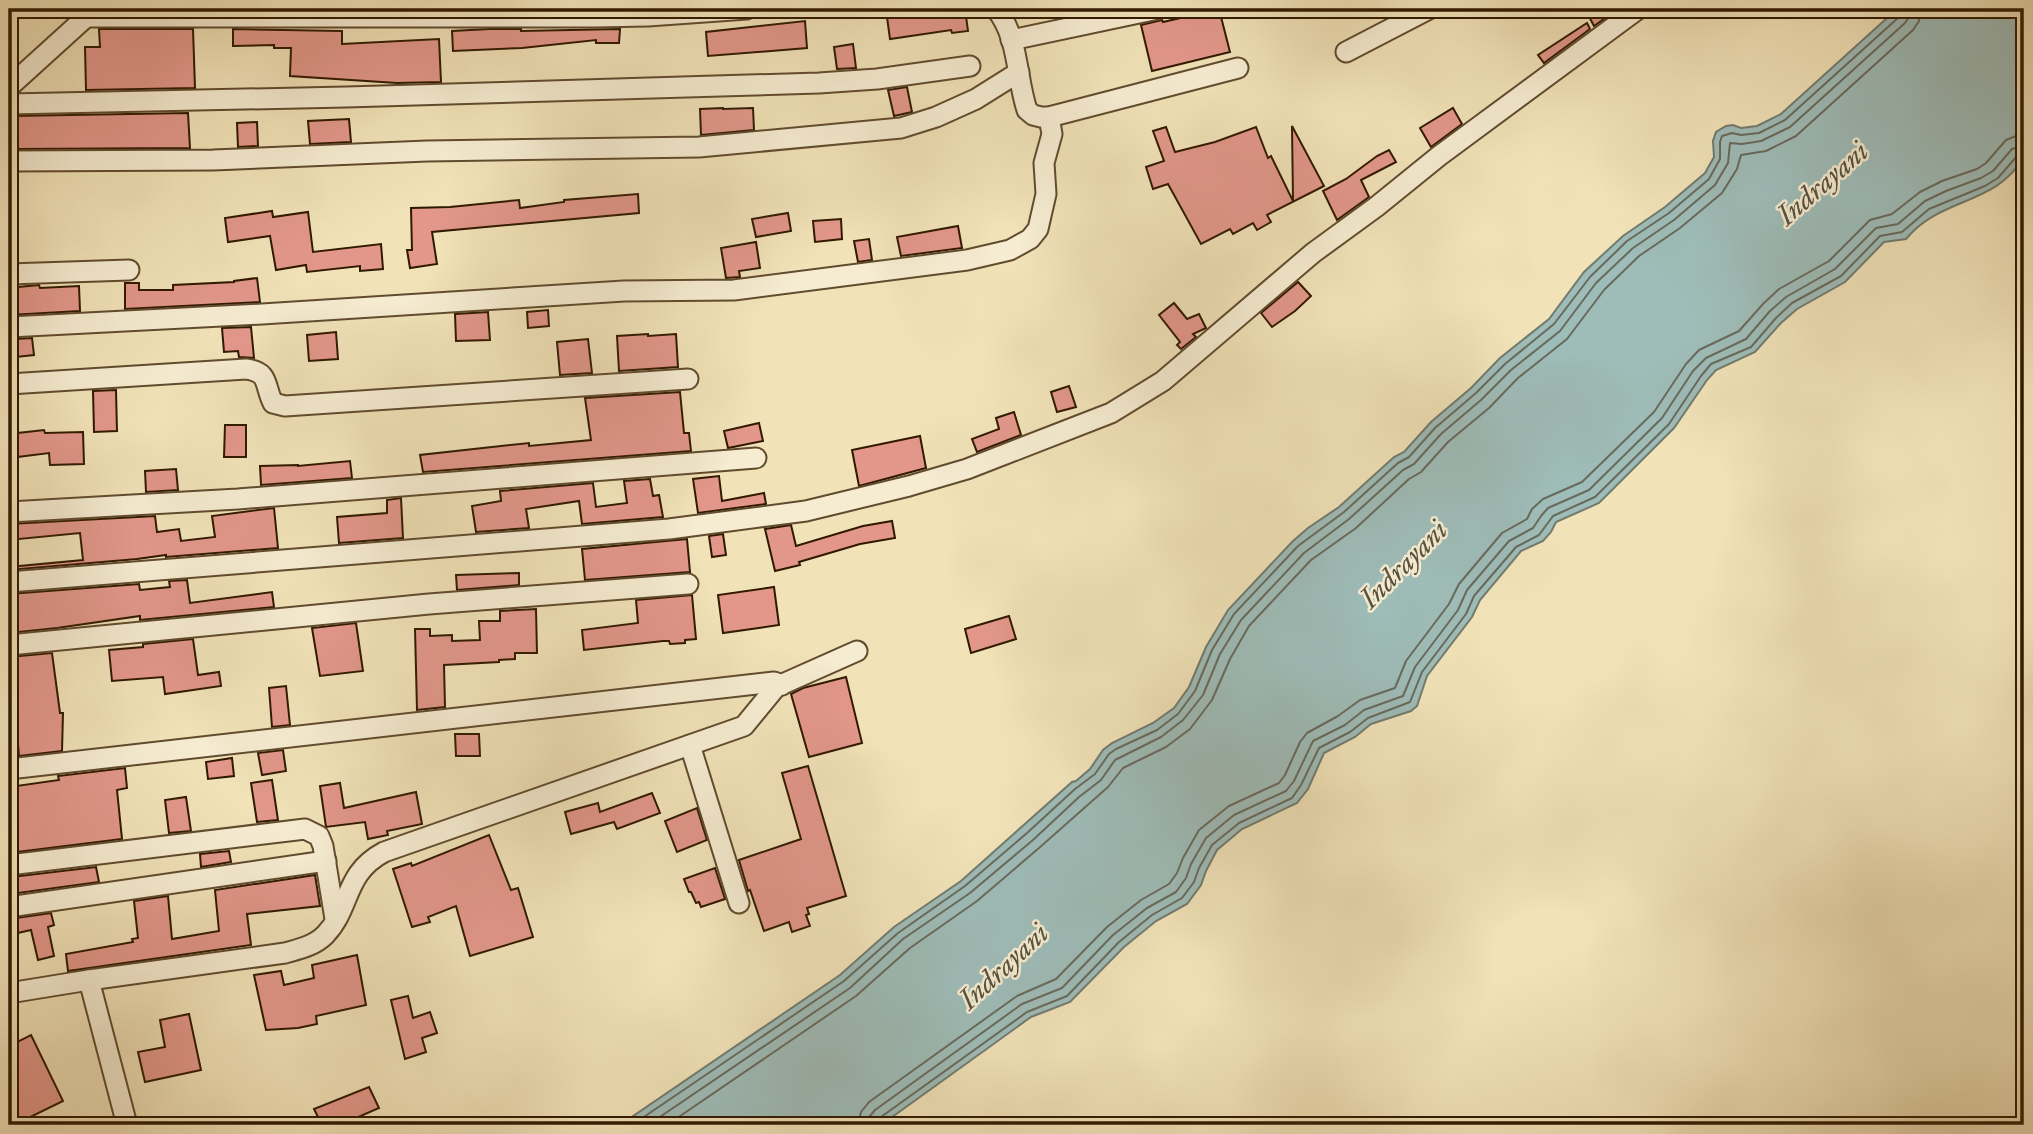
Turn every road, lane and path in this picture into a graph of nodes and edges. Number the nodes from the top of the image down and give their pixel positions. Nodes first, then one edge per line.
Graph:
1 (747, 9) edge
2 (996, 9) edge
3 (1158, 9) edge
4 (1429, 9) edge
5 (1638, 9) edge
6 (91, 13) edge
7 (1011, 40) junction
8 (1346, 52) dead end
9 (970, 66) dead end
10 (1238, 68) dead end
11 (1019, 72) junction
12 (9, 88) edge
13 (9, 104) edge
14 (1049, 117) junction
15 (9, 161) edge
16 (129, 270) dead end
17 (9, 274) edge
18 (9, 327) edge
19 (688, 379) dead end
20 (9, 384) edge
21 (756, 458) dead end
22 (9, 512) edge
23 (9, 582) edge
24 (688, 584) dead end
25 (9, 645) edge
26 (857, 651) dead end
27 (782, 685) junction
28 (690, 746) junction
29 (9, 769) edge
30 (326, 861) junction
31 (9, 865) edge
32 (739, 902) dead end
33 (9, 907) edge
34 (335, 920) junction
35 (89, 979) junction
36 (9, 993) edge
37 (127, 1125) edge

1 - 6 street
2 - 7 street
3 - 7 street
4 - 8 street
5 - 23 street
6 - 12 street
7 - 11 street
9 - 13 street
10 - 14 street
11 - 14 street
11 - 15 street
14 - 18 street
16 - 17 street
19 - 20 street
21 - 22 street
24 - 25 street
26 - 27 street
27 - 28 street
27 - 29 street
28 - 32 street
28 - 34 street
30 - 31 street
30 - 33 street
30 - 34 street
34 - 35 street
35 - 36 street
35 - 37 street

